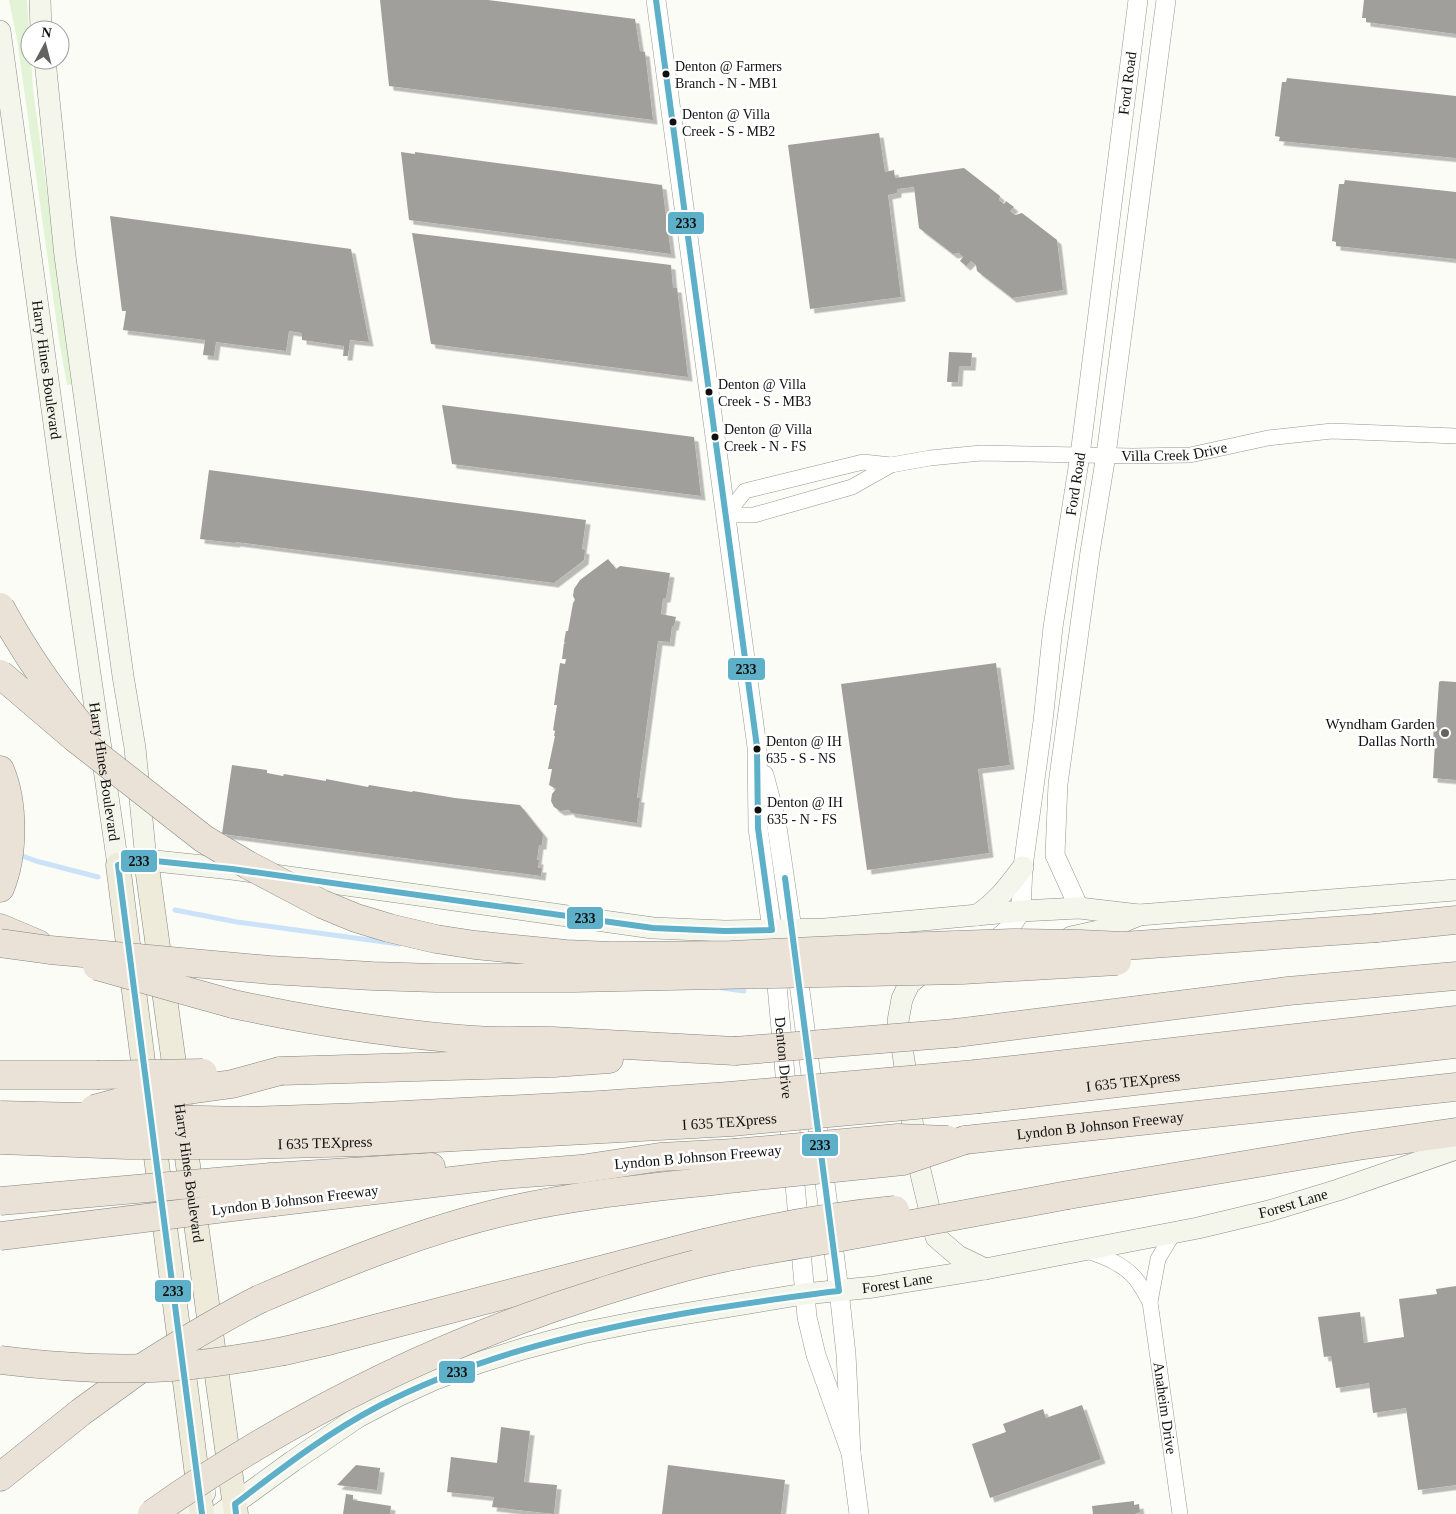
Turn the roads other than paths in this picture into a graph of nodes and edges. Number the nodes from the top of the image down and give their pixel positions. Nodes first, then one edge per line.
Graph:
1 (40, 0) edge
2 (656, 0) edge
3 (1138, 0) edge
4 (1166, 0) edge
5 (41, 20) edge
6 (1135, 20) junction
7 (1162, 24) junction
8 (0, 31) edge
9 (45, 70) edge
10 (1121, 135) junction
11 (1148, 138) junction
12 (1456, 436) edge
13 (1080, 455) junction
14 (1106, 455) junction
15 (891, 465) junction
16 (726, 515) junction
17 (108, 565) junction
18 (74, 569) junction
19 (0, 607) edge
20 (0, 674) edge
21 (1039, 746) junction
22 (1063, 749) junction
23 (0, 770) edge
24 (123, 775) junction
25 (146, 860) junction
26 (118, 865) junction
27 (1022, 867) junction
28 (0, 888) edge
29 (1456, 890) edge
30 (1079, 908) junction
31 (1021, 911) junction
32 (1139, 915) junction
33 (976, 916) junction
34 (1456, 920) edge
35 (0, 928) edge
36 (1377, 928) junction
37 (782, 930) junction
38 (0, 943) edge
39 (981, 953) junction
40 (1456, 966) edge
41 (1456, 976) edge
42 (1288, 991) junction
43 (1456, 1020) edge
44 (1456, 1044) edge
45 (736, 1051) junction
46 (280, 1071) junction
47 (0, 1076) edge
48 (978, 1086) junction
49 (1456, 1087) edge
50 (0, 1116) edge
51 (1456, 1132) edge
52 (0, 1140) edge
53 (1456, 1149) edge
54 (735, 1166) junction
55 (272, 1189) junction
56 (1068, 1195) junction
57 (0, 1201) edge
58 (1173, 1234) junction
59 (0, 1236) edge
60 (1087, 1250) junction
61 (985, 1269) junction
62 (839, 1291) junction
63 (804, 1294) junction
64 (1150, 1302) junction
65 (0, 1360) edge
66 (850, 1453) junction
67 (0, 1477) edge
68 (231, 1478) junction
69 (200, 1505) edge
70 (231, 1511) edge
71 (152, 1514) edge
72 (178, 1514) edge
73 (859, 1514) edge
74 (1180, 1514) edge

1 - 5 main road
2 - 16 street, Denton Drive
3 - 6 street, Ford Road
4 - 7 street, Ford Road
6 - 7 street
6 - 10 street, Ford Road
7 - 11 street, Ford Road
8 - 18 main road, Harry Hines Boulevard
9 - 17 main road, Harry Hines Boulevard
10 - 11 street
10 - 13 street, Ford Road
11 - 14 street, Ford Road
12 - 14 street, Villa Creek Drive
13 - 14 street, Villa Creek Drive
13 - 15 street, Villa Creek Drive
13 - 21 street, Ford Road
14 - 22 street, Ford Road
15 - 16 street, Villa Creek Drive
15 - 16 street, Villa Creek Drive
16 - 37 street, Denton Drive
17 - 18 main road
17 - 25 main road, Harry Hines Boulevard
18 - 26 main road, Harry Hines Boulevard
19 - 24 highway, bridge
20 - 24 highway, bridge
21 - 22 street
21 - 27 street, Ford Road
22 - 30 street, Ford Road
23 - 28 highway
24 - 36 highway, bridge
25 - 26 main road
25 - 37 main road
25 - 68 main road, Harry Hines Boulevard
26 - 69 main road, Harry Hines Boulevard
27 - 31 street, Ford Road
27 - 33 main road
29 - 32 main road
30 - 31 main road
30 - 32 main road
31 - 33 main road
31 - 39 street
32 - 39 main road
33 - 37 main road
34 - 36 highway
35 - 45 highway, bridge
36 - 38 highway, bridge
37 - 62 street, Denton Drive
37 - 63 street, Denton Drive
39 - 61 main road
40 - 42 highway
41 - 42 highway
42 - 45 highway, bridge
43 - 48 highway, I 635 TEXpress
44 - 48 highway, I 635 TEXpress
45 - 46 highway
46 - 47 highway, bridge
46 - 52 highway, bridge
48 - 50 highway, I 635 TEXpress, bridge
48 - 52 highway, I 635 TEXpress, bridge
49 - 54 highway, Lyndon B Johnson Freeway, bridge
51 - 56 highway
53 - 58 main road, Forest Lane
54 - 55 highway, Lyndon B Johnson Freeway
54 - 67 highway, bridge
55 - 57 highway, bridge
55 - 59 highway, Lyndon B Johnson Freeway, bridge
56 - 65 highway, bridge
56 - 71 highway, bridge
58 - 60 main road, Forest Lane
58 - 64 street, Anaheim Drive
60 - 61 main road, Forest Lane
60 - 64 street, Anaheim Drive
61 - 62 main road, Forest Lane
62 - 63 main road, Forest Lane
62 - 66 street, Denton Drive
63 - 66 street, Denton Drive
63 - 70 main road, Forest Lane
64 - 74 street, Anaheim Drive
66 - 73 street, Denton Drive
68 - 69 main road
68 - 70 main road, Harry Hines Boulevard
69 - 72 main road

